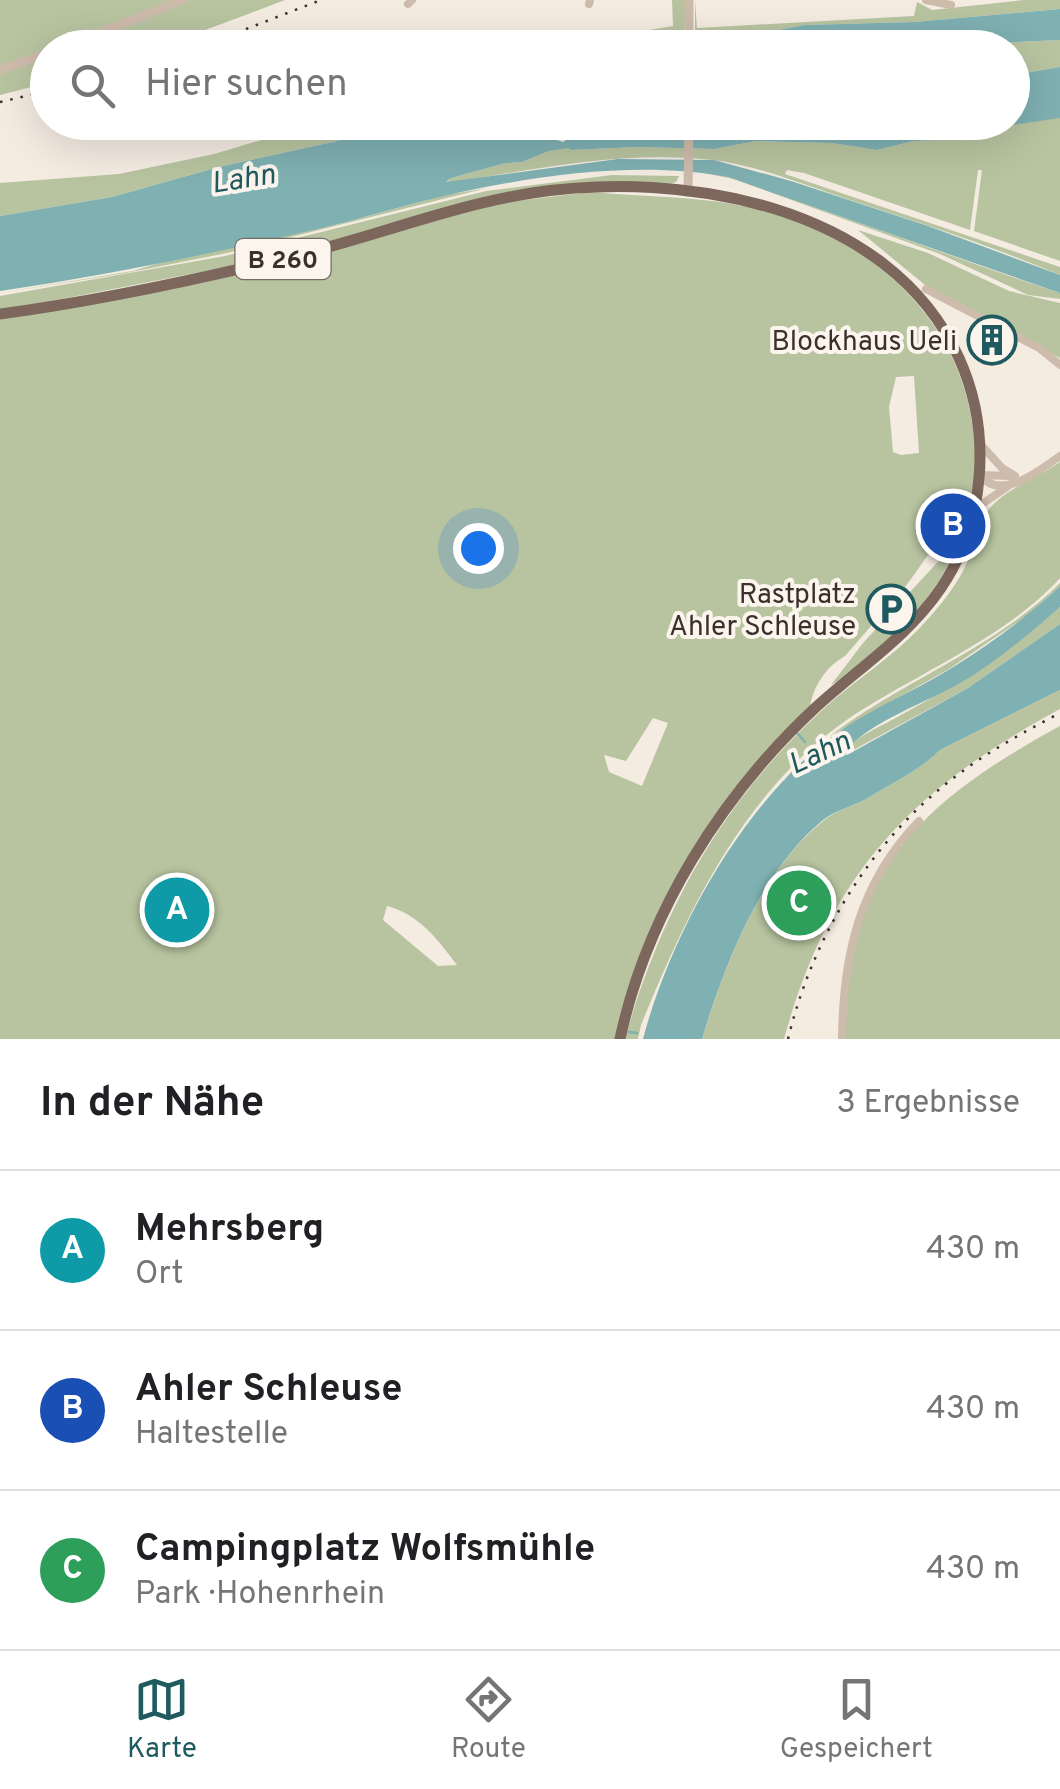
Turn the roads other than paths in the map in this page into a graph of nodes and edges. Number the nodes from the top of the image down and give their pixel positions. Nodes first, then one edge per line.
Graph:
1 (182, 0) edge
2 (926, 0) edge
3 (689, 2) edge
4 (951, 5) dead end
5 (107, 30) edge
6 (689, 30) edge
7 (30, 59) edge
8 (0, 70) edge
9 (689, 140) edge
10 (688, 188) junction
11 (926, 288) dead end
12 (0, 314) edge
13 (1060, 365) edge
14 (979, 440) junction
15 (1060, 456) edge
16 (980, 475) junction
17 (1017, 479) junction
18 (973, 510) junction
19 (920, 822) dead end
20 (620, 1039) edge
21 (842, 1039) edge

1 - 5 street
2 - 4 street
3 - 6 street
7 - 8 street
9 - 10 street
10 - 12 main road, B 260
10 - 14 main road, B 260
11 - 13 street
14 - 16 main road, B 260
14 - 17 street
15 - 17 street
16 - 17 street
16 - 18 main road, B 260
17 - 18 street
18 - 20 main road, B 260
19 - 21 street

